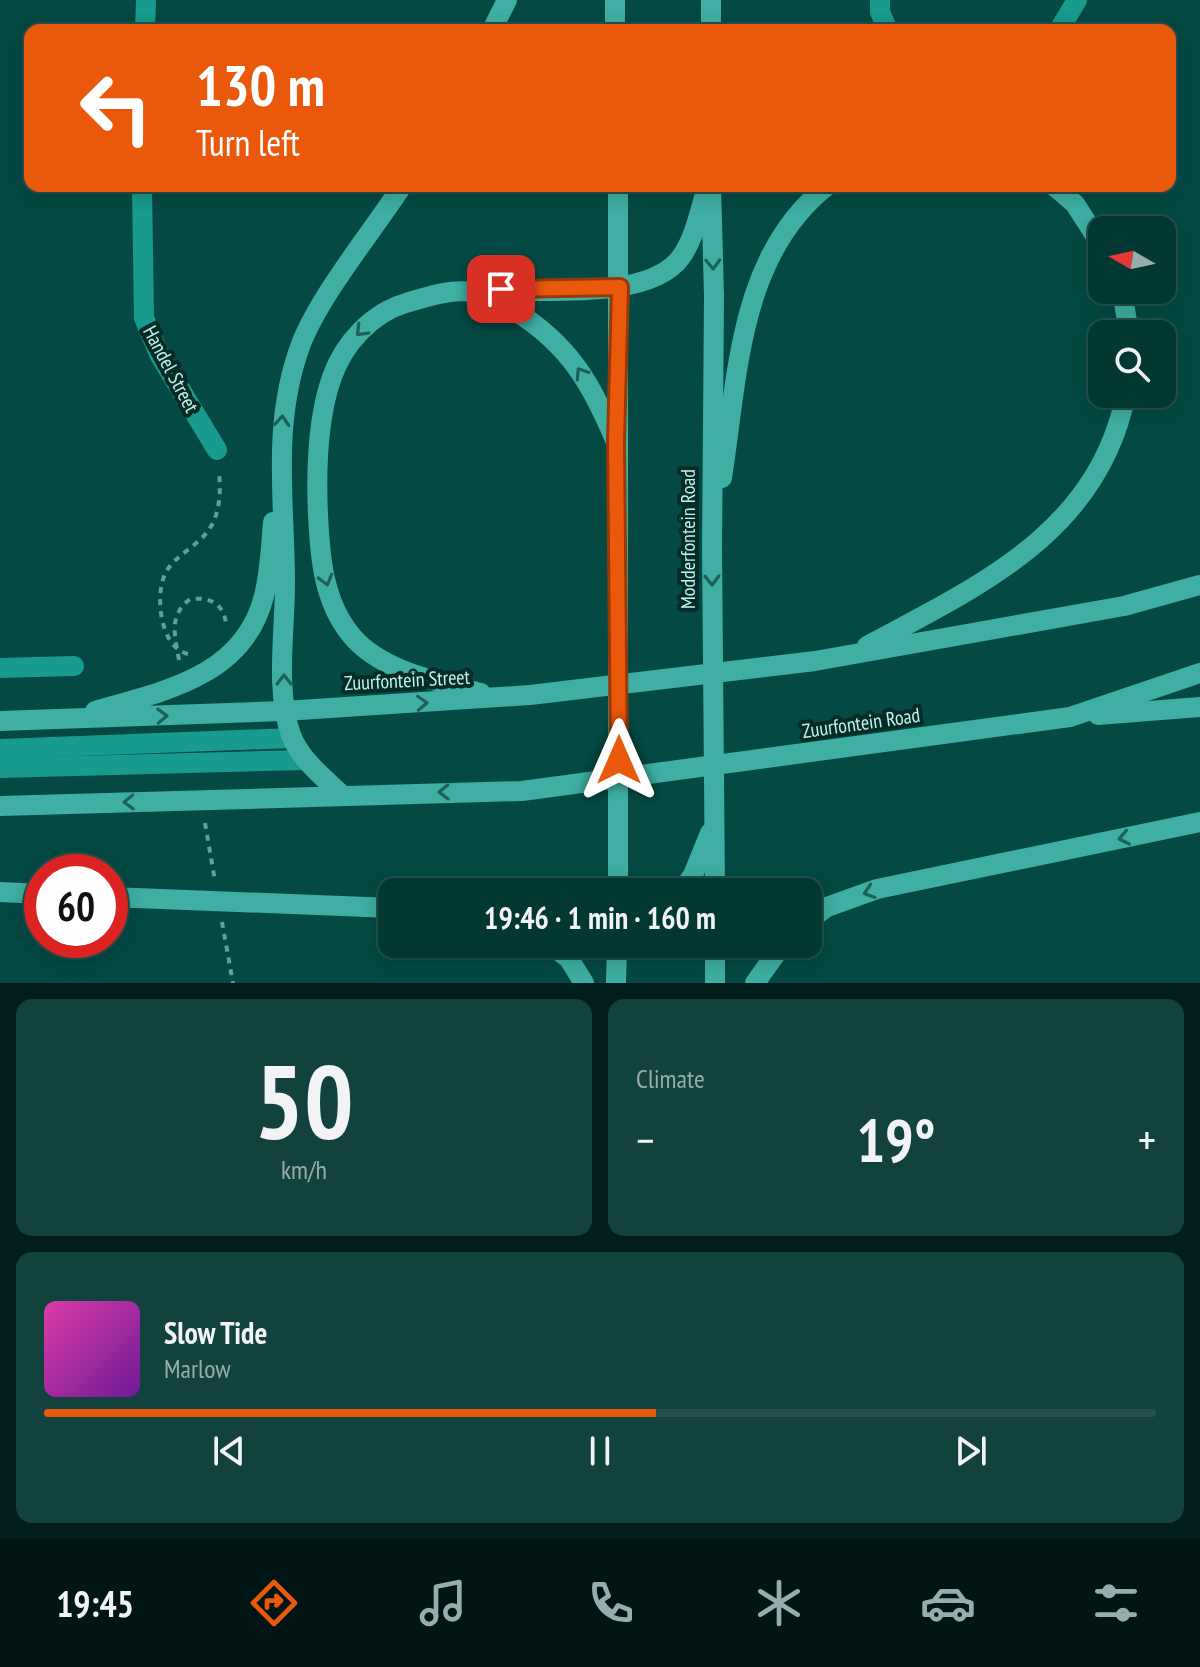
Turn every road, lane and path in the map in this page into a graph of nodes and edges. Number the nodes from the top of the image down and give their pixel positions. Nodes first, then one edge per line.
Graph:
1 (146, 0) edge
2 (507, 0) edge
3 (615, 0) edge
4 (711, 0) edge
5 (880, 0) edge
6 (1077, 0) edge
7 (145, 24) edge
8 (495, 24) edge
9 (615, 24) edge
10 (711, 24) edge
11 (885, 24) edge
12 (1063, 24) edge
13 (142, 192) edge
14 (398, 192) edge
15 (618, 192) edge
16 (707, 192) edge
17 (709, 192) edge
18 (820, 192) edge
19 (1061, 192) edge
20 (1088, 224) edge
21 (620, 287) junction
22 (471, 292) junction
23 (1123, 408) edge
24 (616, 442) junction
25 (217, 450) joint
26 (279, 463) junction
27 (712, 548) junction
28 (1200, 585) edge
29 (174, 618) dead end
30 (225, 633) dead end
31 (853, 654) junction
32 (191, 655) dead end
33 (74, 666) dead end
34 (0, 668) edge
35 (1200, 673) edge
36 (498, 698) junction
37 (1200, 707) edge
38 (284, 711) junction
39 (1070, 717) junction
40 (64, 719) junction
41 (0, 721) edge
42 (292, 738) junction
43 (0, 749) edge
44 (306, 760) junction
45 (0, 768) edge
46 (341, 794) junction
47 (0, 806) edge
48 (715, 814) junction
49 (1200, 822) edge
50 (618, 878) edge
51 (689, 878) edge
52 (715, 878) edge
53 (0, 892) edge
54 (24, 893) edge
55 (128, 898) edge
56 (378, 907) edge
57 (822, 911) edge
58 (568, 958) edge
59 (617, 958) edge
60 (715, 958) edge
61 (773, 958) edge
62 (584, 983) edge
63 (616, 983) edge
64 (715, 983) edge
65 (755, 983) edge

1 - 7 street
2 - 8 main road
3 - 9 main road
4 - 10 main road
5 - 11 street
6 - 12 street
13 - 25 street, Handel Street
26 -> 14 main road
15 - 21 main road
16 - 21 main road
17 -> 27 main road, Modderfontein Road
18 - 27 main road
19 - 20 main road
21 - 22 main road
21 - 24 main road
24 -> 22 main road
22 -> 36 main road
23 - 31 main road
24 - 50 main road
25 - 32 path
38 -> 26 main road
26 - 40 main road
27 -> 48 main road, Modderfontein Road
28 - 31 main road
29 - 30 path
31 - 36 main road, Zuurfontein Street
33 - 34 street
35 - 39 main road, Zuurfontein Road
38 -> 36 main road, Zuurfontein Street
37 - 39 main road
40 -> 38 main road, Zuurfontein Street
38 - 42 main road
39 -> 46 main road, Zuurfontein Road
40 - 41 main road, Zuurfontein Street
42 - 43 street
42 - 44 main road
44 - 45 street
44 - 46 main road
46 -> 47 main road
48 - 51 main road
48 - 52 main road, Modderfontein Road
49 -> 57 main road
53 - 54 main road
55 - 56 main road
58 - 62 main road
59 - 63 main road
60 - 64 main road
61 - 65 main road

